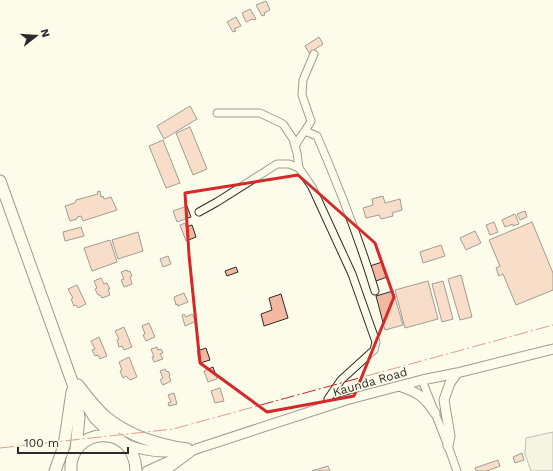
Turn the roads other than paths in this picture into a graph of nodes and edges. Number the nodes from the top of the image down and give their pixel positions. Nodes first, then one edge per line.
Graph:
1 (314, 54) dead end
2 (217, 113) dead end
3 (311, 121) junction
4 (305, 131) junction
5 (317, 136) junction
6 (295, 147) junction
7 (298, 168) junction
8 (0, 181) edge
9 (199, 212) dead end
10 (375, 291) dead end
11 (553, 350) edge
12 (457, 373) junction
13 (422, 380) junction
14 (76, 386) junction
15 (397, 386) junction
16 (328, 406) junction
17 (435, 413) junction
18 (116, 438) junction
19 (126, 444) junction
20 (448, 446) junction
21 (76, 450) junction
22 (191, 450) junction
23 (55, 471) edge
24 (71, 471) edge
25 (136, 471) edge
26 (147, 471) edge
27 (163, 471) edge
28 (457, 471) edge

1 - 3 street
2 - 6 street
3 - 4 street
3 - 5 street
4 - 5 street
4 - 6 street
5 - 10 street
6 - 7 street
7 - 9 street
7 - 16 street
8 - 14 highway
11 - 12 main road, Kaunda Road
12 - 13 main road, Kaunda Road
12 - 20 main road
13 - 15 main road, Kaunda Road
13 - 17 street
14 - 18 highway
14 - 21 highway
14 - 22 highway
14 - 23 highway
15 - 16 main road, Kaunda Road
15 - 17 main road
16 - 22 main road, Kaunda Road
17 - 20 street
18 - 19 highway
18 - 21 highway
19 - 22 main road, Kaunda Road
19 - 25 highway
20 - 28 street
21 - 24 highway
22 - 26 main road, Kaunda Road
22 - 27 highway

